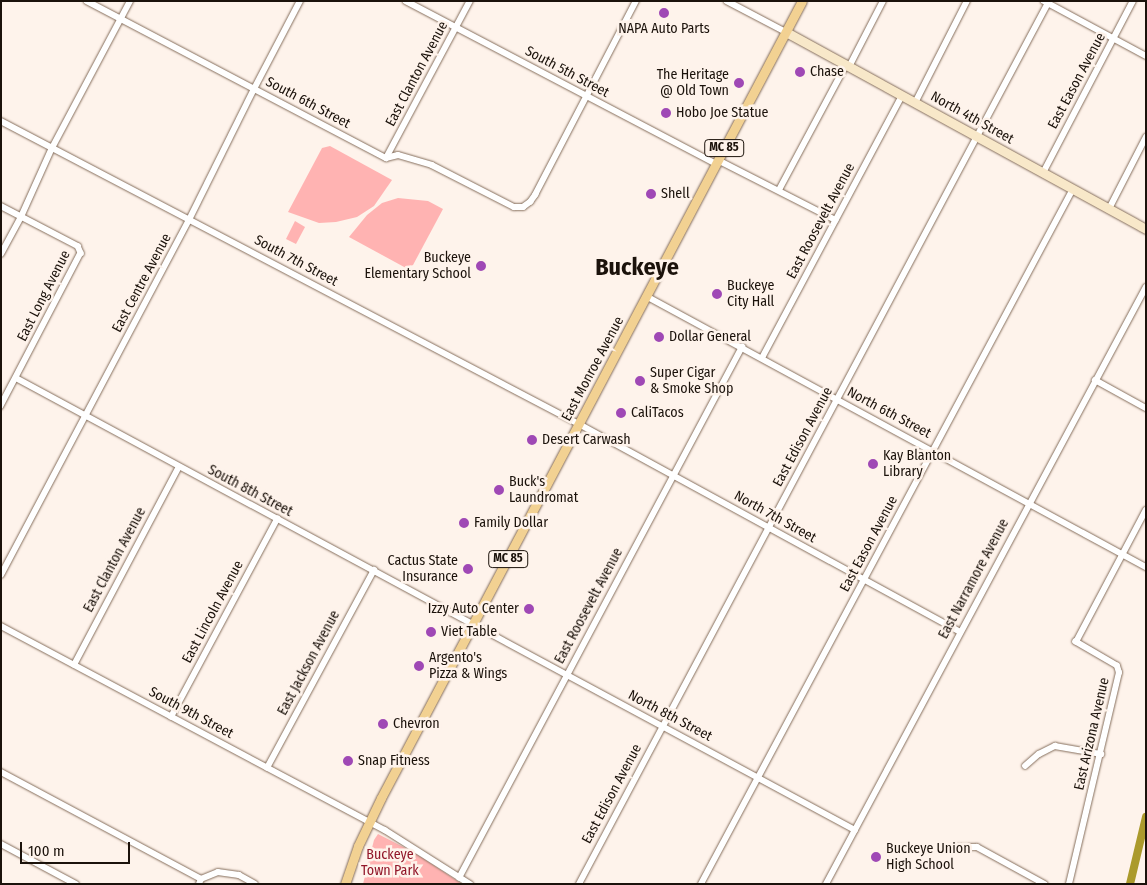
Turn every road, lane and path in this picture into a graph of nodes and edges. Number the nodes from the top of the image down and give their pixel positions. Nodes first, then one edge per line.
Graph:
1 (87, 1) edge
2 (130, 1) edge
3 (300, 1) edge
4 (406, 1) edge
5 (470, 1) edge
6 (636, 1) edge
7 (727, 1) edge
8 (802, 1) edge
9 (883, 1) edge
10 (967, 1) edge
11 (1133, 1) edge
12 (1047, 2) edge
13 (121, 19) junction
14 (456, 28) junction
15 (786, 32) junction
16 (1113, 39) junction
17 (1146, 56) edge
18 (848, 66) junction
19 (254, 89) junction
20 (587, 96) junction
21 (902, 96) junction
22 (915, 103) junction
23 (1, 121) edge
24 (977, 137) junction
25 (1146, 137) edge
26 (52, 148) junction
27 (386, 158) junction
28 (717, 162) junction
29 (1043, 173) junction
30 (1073, 189) junction
31 (779, 190) junction
32 (1, 206) edge
33 (1109, 209) junction
34 (21, 217) junction
35 (189, 220) junction
36 (836, 220) junction
37 (1146, 229) edge
38 (1, 254) edge
39 (1146, 287) edge
40 (646, 296) junction
41 (742, 347) junction
42 (762, 358) junction
43 (16, 378) junction
44 (1095, 380) junction
45 (837, 400) junction
46 (1, 406) edge
47 (1146, 408) edge
48 (85, 416) junction
49 (579, 424) junction
50 (933, 451) junction
51 (179, 467) junction
52 (673, 476) junction
53 (1029, 503) junction
54 (1146, 510) edge
55 (277, 519) junction
56 (769, 528) junction
57 (1122, 553) junction
58 (1146, 566) edge
59 (374, 570) junction
60 (1, 575) edge
61 (864, 580) junction
62 (474, 623) junction
63 (1, 626) edge
64 (960, 632) junction
65 (74, 665) junction
66 (567, 674) junction
67 (171, 717) junction
68 (662, 726) junction
69 (1101, 754) junction
70 (1026, 766) dead end
71 (267, 768) junction
72 (1, 772) edge
73 (758, 778) junction
74 (369, 822) junction
75 (855, 830) junction
76 (1, 844) edge
77 (958, 846) dead end
78 (348, 874) junction
79 (459, 878) junction
80 (200, 881) edge
81 (76, 884) edge
82 (255, 884) edge
83 (341, 884) edge
84 (345, 884) edge
85 (470, 884) edge
86 (579, 884) edge
87 (701, 884) edge
88 (826, 884) edge
89 (1045, 884) edge
90 (1069, 884) edge

1 - 13 street, South 6th Street
2 - 13 street
3 - 19 street, East Centre Avenue
4 - 14 street, South 5th Street
5 - 14 street, East Clanton Avenue
6 - 20 street
7 - 15 street
8 - 15 main road, East Monroe Avenue / MC 85
9 - 18 street
10 - 22 street
11 - 16 street, East Eason Avenue
12 - 16 street
12 - 24 street, East Edison Avenue
13 - 19 street, South 6th Street
13 - 26 street
14 - 20 street, South 5th Street
14 - 27 street, East Clanton Avenue
15 - 18 street, North 4th Street
15 - 28 main road, East Monroe Avenue / MC 85
16 - 17 street
16 - 29 street, East Eason Avenue
18 - 21 street, North 4th Street
18 - 31 street
19 - 27 street, South 6th Street
19 - 35 street, East Centre Avenue
20 - 27 street, South 6th Street
20 - 28 street, South 5th Street
21 - 22 street, North 4th Street
21 - 36 street, East Roosevelt Avenue
22 - 24 street, North 4th Street
23 - 26 street, South 7th Street
24 - 29 street, North 4th Street
24 - 45 street, East Edison Avenue
25 - 33 street
26 - 34 street
26 - 35 street, South 7th Street
28 - 31 street, South 5th Street
28 - 40 main road, East Monroe Avenue / MC 85
29 - 30 street, North 4th Street
30 - 33 street, North 4th Street
30 - 50 street, East Eason Avenue
31 - 36 street, South 5th Street
32 - 34 street
33 - 37 street, North 4th Street
34 - 38 street
34 - 43 street, East Long Avenue
35 - 48 street, East Centre Avenue
35 - 49 street, South 7th Street
36 - 42 street, East Roosevelt Avenue
39 - 44 street, East Narramore Avenue
40 - 41 street, North 6th Street
40 - 49 main road, East Monroe Avenue / MC 85
41 - 42 street, North 6th Street
41 - 52 street, East Roosevelt Avenue
42 - 45 street, North 6th Street
43 - 46 street, East Long Avenue
43 - 48 street, South 8th Street
44 - 47 street
44 - 53 street, East Narramore Avenue
45 - 50 street, North 6th Street
45 - 56 street, East Edison Avenue
48 - 51 street, South 8th Street
48 - 60 street, East Centre Avenue
49 - 52 street, North 7th Street
49 - 62 main road, East Monroe Avenue / MC 85
50 - 53 street, North 6th Street
50 - 61 street, East Eason Avenue
51 - 55 street, South 8th Street
51 - 65 street, East Clanton Avenue
52 - 56 street, North 7th Street
52 - 66 street, East Roosevelt Avenue
53 - 57 street, North 6th Street
53 - 64 street, East Narramore Avenue
54 - 57 street, East Arizona Avenue
55 - 59 street, South 8th Street
55 - 67 street, East Lincoln Avenue
56 - 61 street, North 7th Street
56 - 68 street, East Edison Avenue
57 - 58 street, North 6th Street
57 - 69 street, East Arizona Avenue
59 - 62 street, South 8th Street
59 - 71 street, East Jackson Avenue
61 - 64 street, North 7th Street
61 - 73 street, East Eason Avenue
62 - 66 street, North 8th Street
62 - 74 main road, East Monroe Avenue / MC 85
63 - 65 street, South 9th Street
64 - 75 street, East Narramore Avenue
65 - 67 street, South 9th Street
66 - 68 street, North 8th Street
66 - 79 street, East Roosevelt Avenue
67 - 71 street, South 9th Street
68 - 73 street, North 8th Street
68 - 86 street, East Edison Avenue
69 - 70 street
69 - 90 street, East Arizona Avenue
71 - 74 street, South 9th Street
72 - 80 street
73 - 75 street, North 8th Street
73 - 87 street, East Eason Avenue
74 - 78 main road, East Monroe Avenue / MC 85
74 - 79 street, South 9th Street
75 - 88 street, East Narramore Avenue
76 - 81 street
77 - 89 street
78 - 83 street, East Monroe Avenue
78 - 84 main road, MC 85
79 - 85 street, South 9th Street
80 - 82 street

